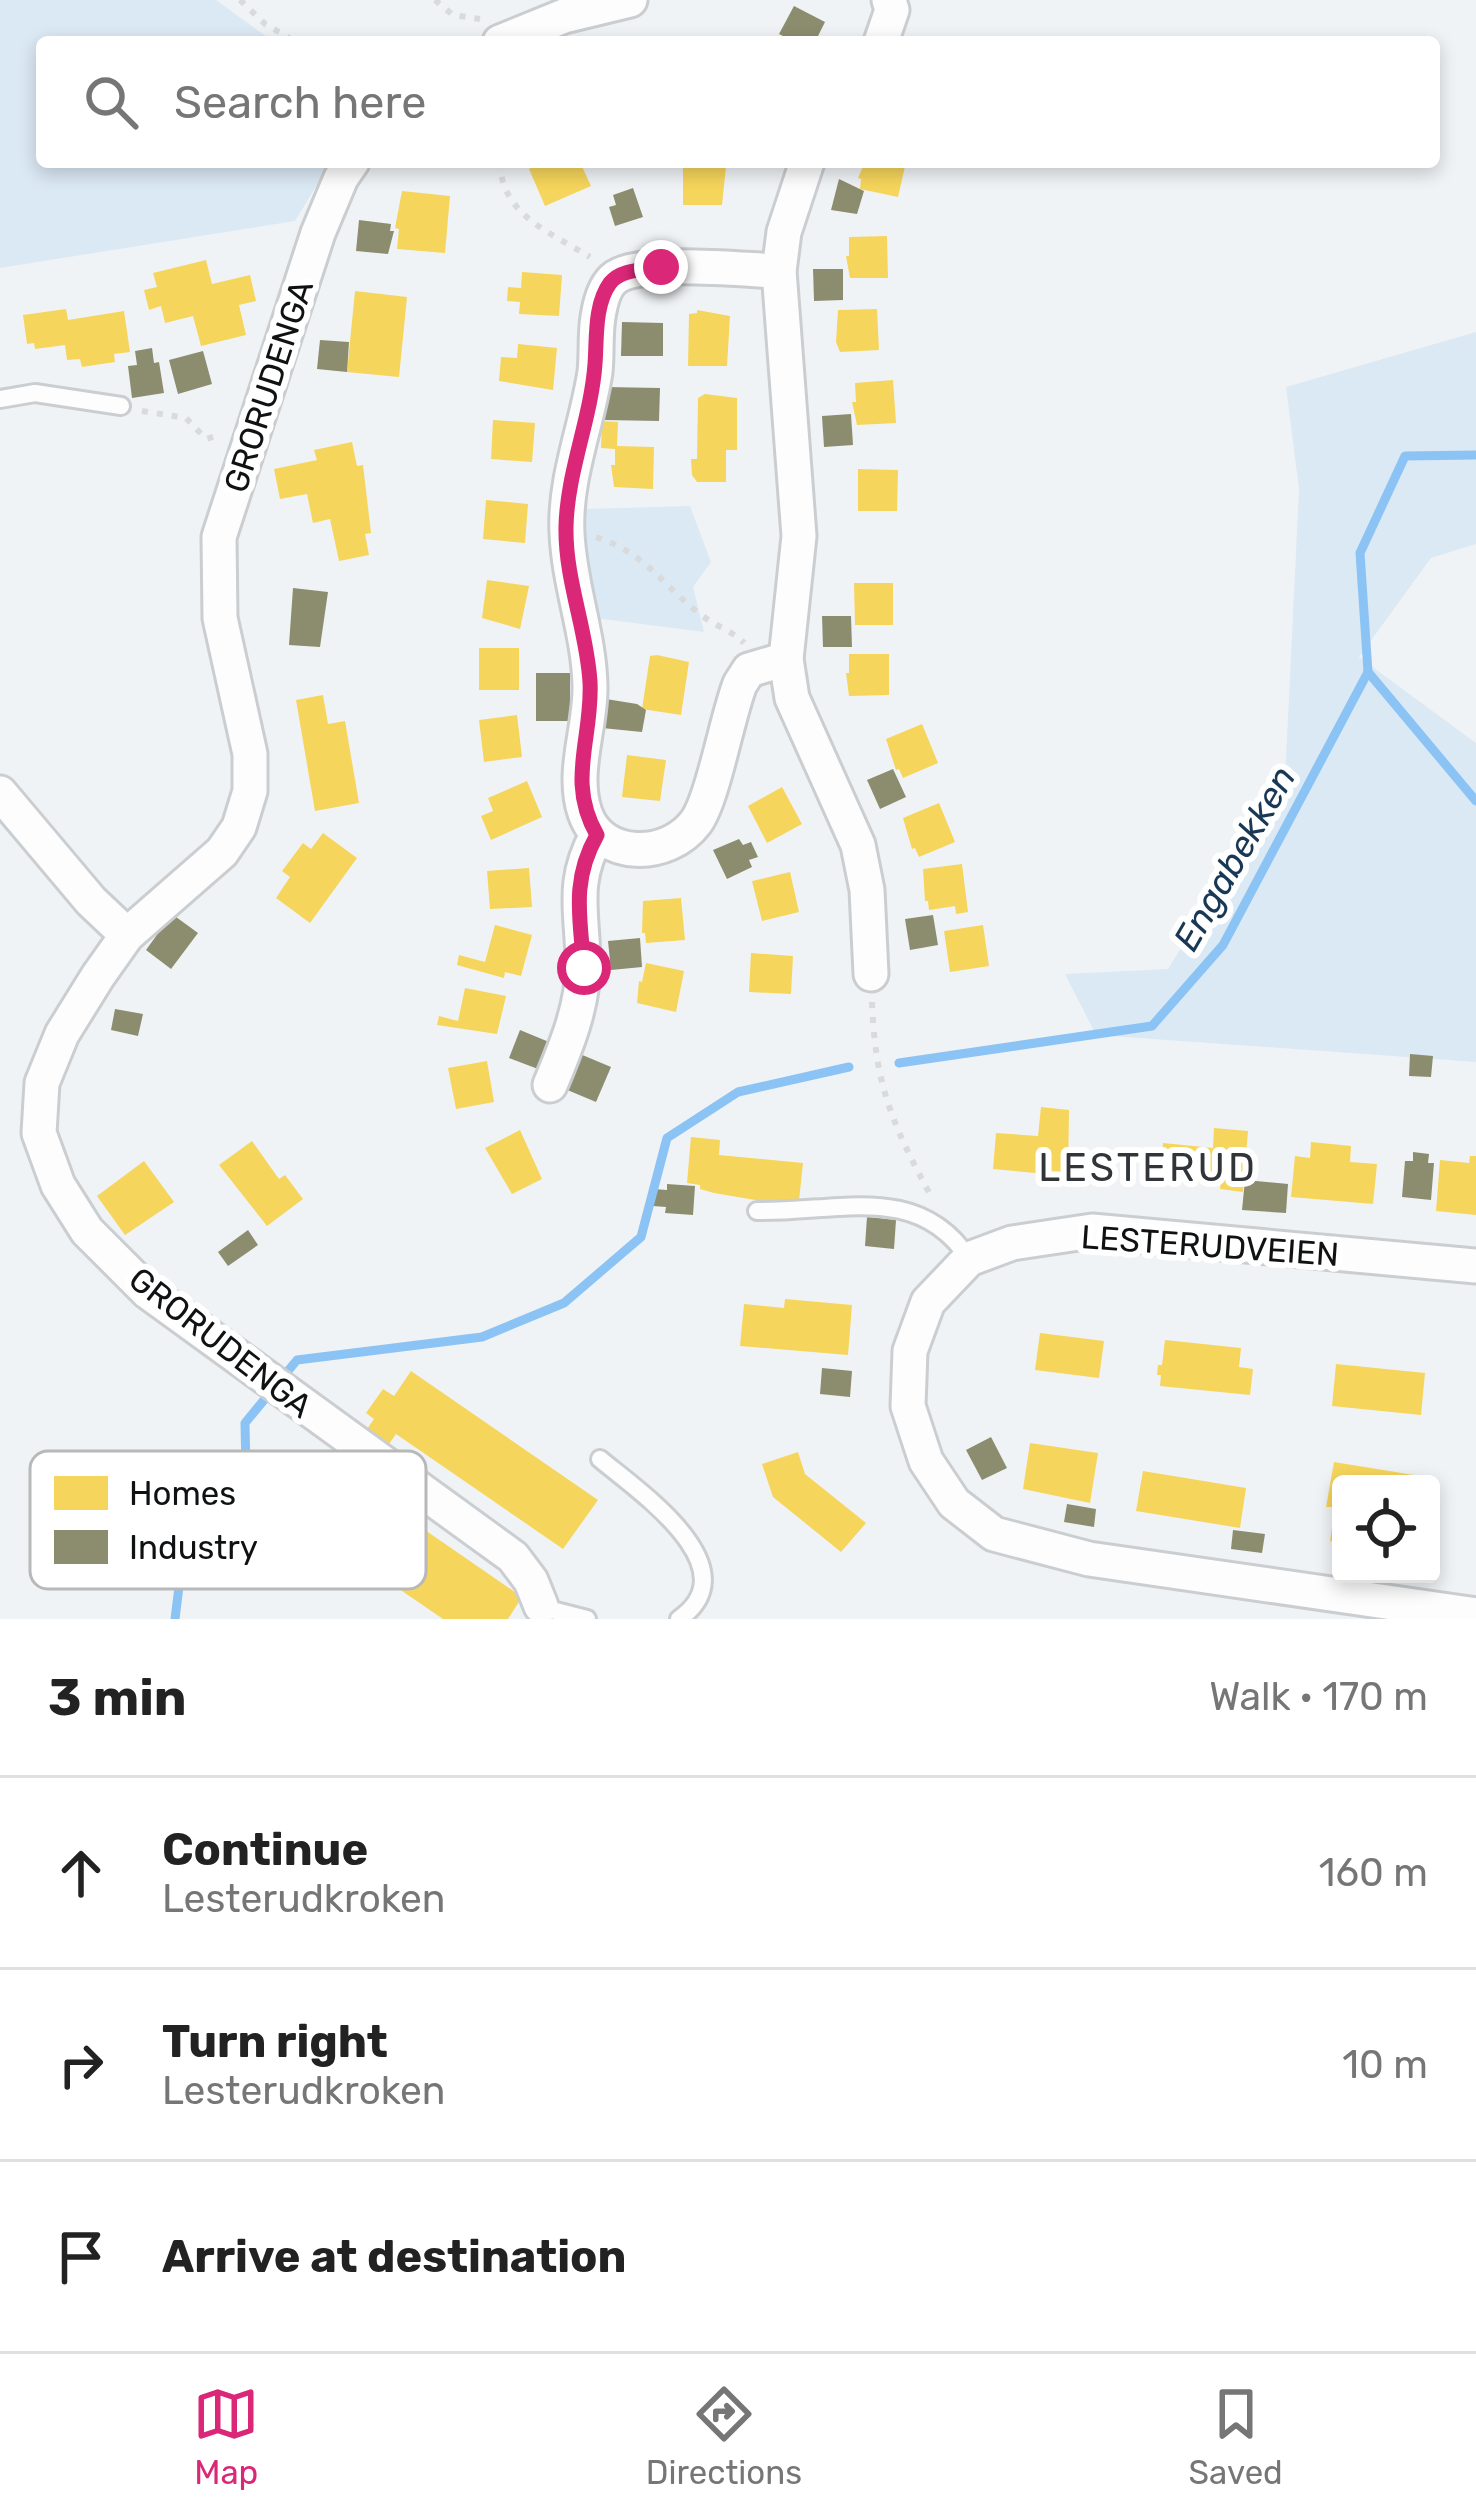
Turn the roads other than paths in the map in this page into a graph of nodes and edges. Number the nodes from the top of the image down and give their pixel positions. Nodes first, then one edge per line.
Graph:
1 (630, 0) edge
2 (889, 0) edge
3 (514, 36) edge
4 (883, 36) edge
5 (348, 168) edge
6 (805, 168) edge
7 (778, 271) junction
8 (0, 399) edge
9 (121, 406) road end
10 (775, 661) junction
11 (0, 794) edge
12 (597, 835) junction
13 (127, 935) junction
14 (871, 974) road end
15 (550, 1085) dead end
16 (757, 1211) dead end
17 (969, 1259) junction
18 (1476, 1266) edge
19 (366, 1451) edge
20 (600, 1459) dead end
21 (426, 1494) edge
22 (538, 1612) edge
23 (1476, 1616) edge
24 (587, 1619) edge
25 (679, 1619) edge

1 - 3 street
2 - 4 street
5 - 13 street, GRORUDENGA
6 - 7 street
7 - 10 street
7 - 12 street
8 - 9 lane
10 - 12 street
10 - 14 street
11 - 13 street
12 - 15 street
13 - 19 street, GRORUDENGA
16 - 17 lane
17 - 18 street, LESTERUDVEIEN
17 - 23 street, LESTERUDVEIEN
20 - 25 lane
21 - 22 street, GRORUDENGA
22 - 24 lane

